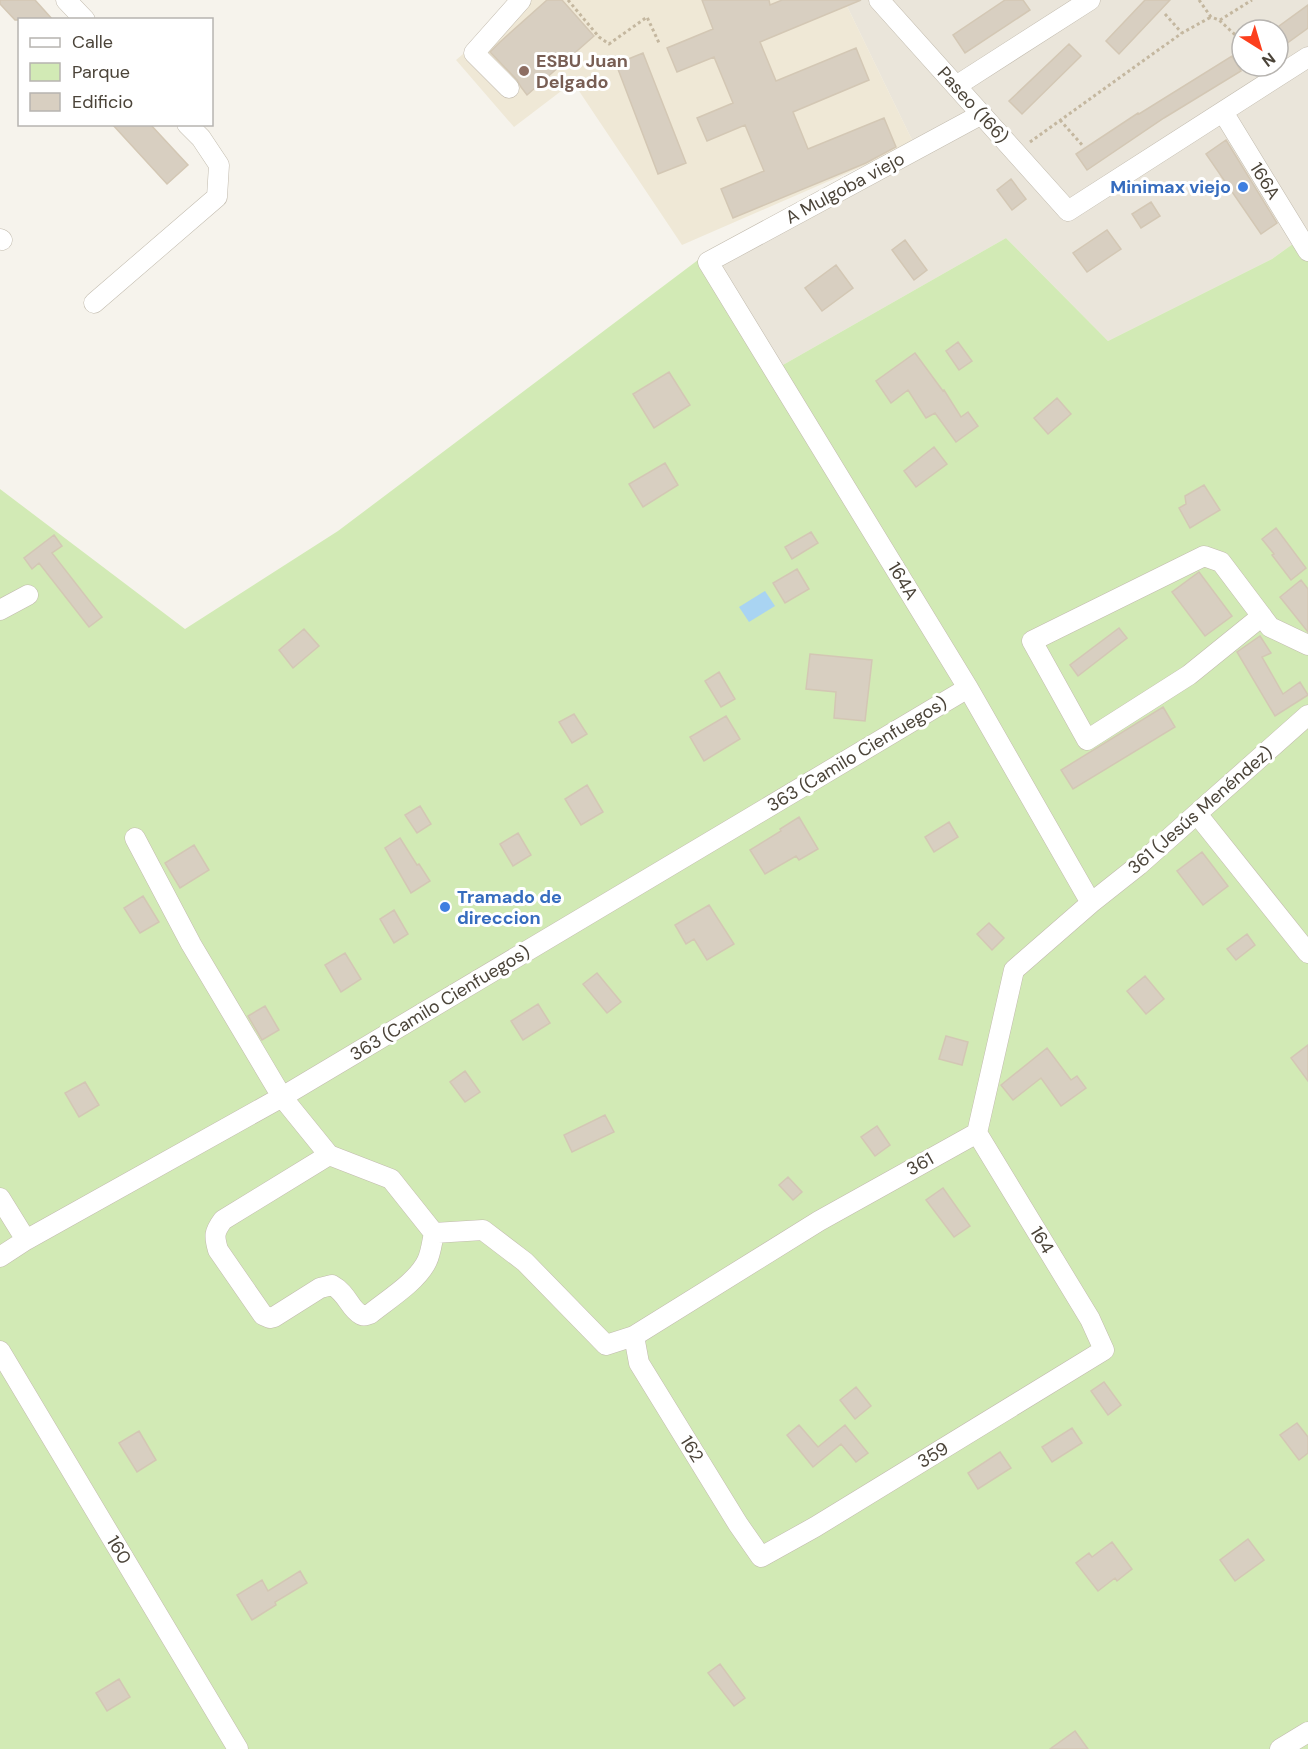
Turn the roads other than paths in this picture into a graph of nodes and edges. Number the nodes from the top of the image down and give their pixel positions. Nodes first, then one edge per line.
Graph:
1 (66, 0) edge
2 (521, 0) edge
3 (879, 0) edge
4 (1090, 0) edge
5 (83, 18) edge
6 (1308, 57) edge
7 (956, 86) junction
8 (509, 88) dead end
9 (1223, 112) junction
10 (982, 114) junction
11 (189, 126) edge
12 (1308, 251) edge
13 (708, 262) joint
14 (94, 303) dead end
15 (28, 595) dead end
16 (0, 610) edge
17 (1262, 616) junction
18 (1308, 645) edge
19 (968, 688) junction
20 (1308, 715) edge
21 (1197, 814) junction
22 (135, 838) dead end
23 (1091, 903) junction
24 (1308, 952) edge
25 (282, 1097) junction
26 (977, 1133) junction
27 (328, 1155) junction
28 (0, 1198) edge
29 (434, 1233) junction
30 (26, 1240) junction
31 (0, 1257) edge
32 (634, 1336) junction
33 (1104, 1350) joint
34 (0, 1351) edge
35 (761, 1557) joint
36 (1308, 1732) edge
37 (238, 1749) edge
38 (1280, 1749) edge

1 - 5 street
2 - 8 street
3 - 7 street, Paseo (166)
4 - 7 street
6 - 9 street
7 - 10 street, Paseo (166)
9 - 10 street, Paseo (166)
9 - 12 street, 166A
10 - 13 street, A Mulgoba viejo
11 - 14 street
13 - 19 street, 164A
15 - 16 street
17 - 17 street
17 - 18 street
19 - 23 street, 164A
19 - 25 street, 363 (Camilo Cienfuegos)
20 - 21 street, 361 (Jesús Menéndez)
21 - 23 street, 361 (Jesús Menéndez)
21 - 24 street
22 - 25 street
23 - 26 street
25 - 27 street
25 - 30 street, 363 (Camilo Cienfuegos)
26 - 32 street, 361
26 - 33 street, 164
27 - 29 street
27 - 29 street
28 - 30 street
29 - 32 street, 361
30 - 31 street, 363 (Camilo Cienfuegos)
32 - 35 street, 162
33 - 35 street, 359
34 - 37 street, 160
36 - 38 street

